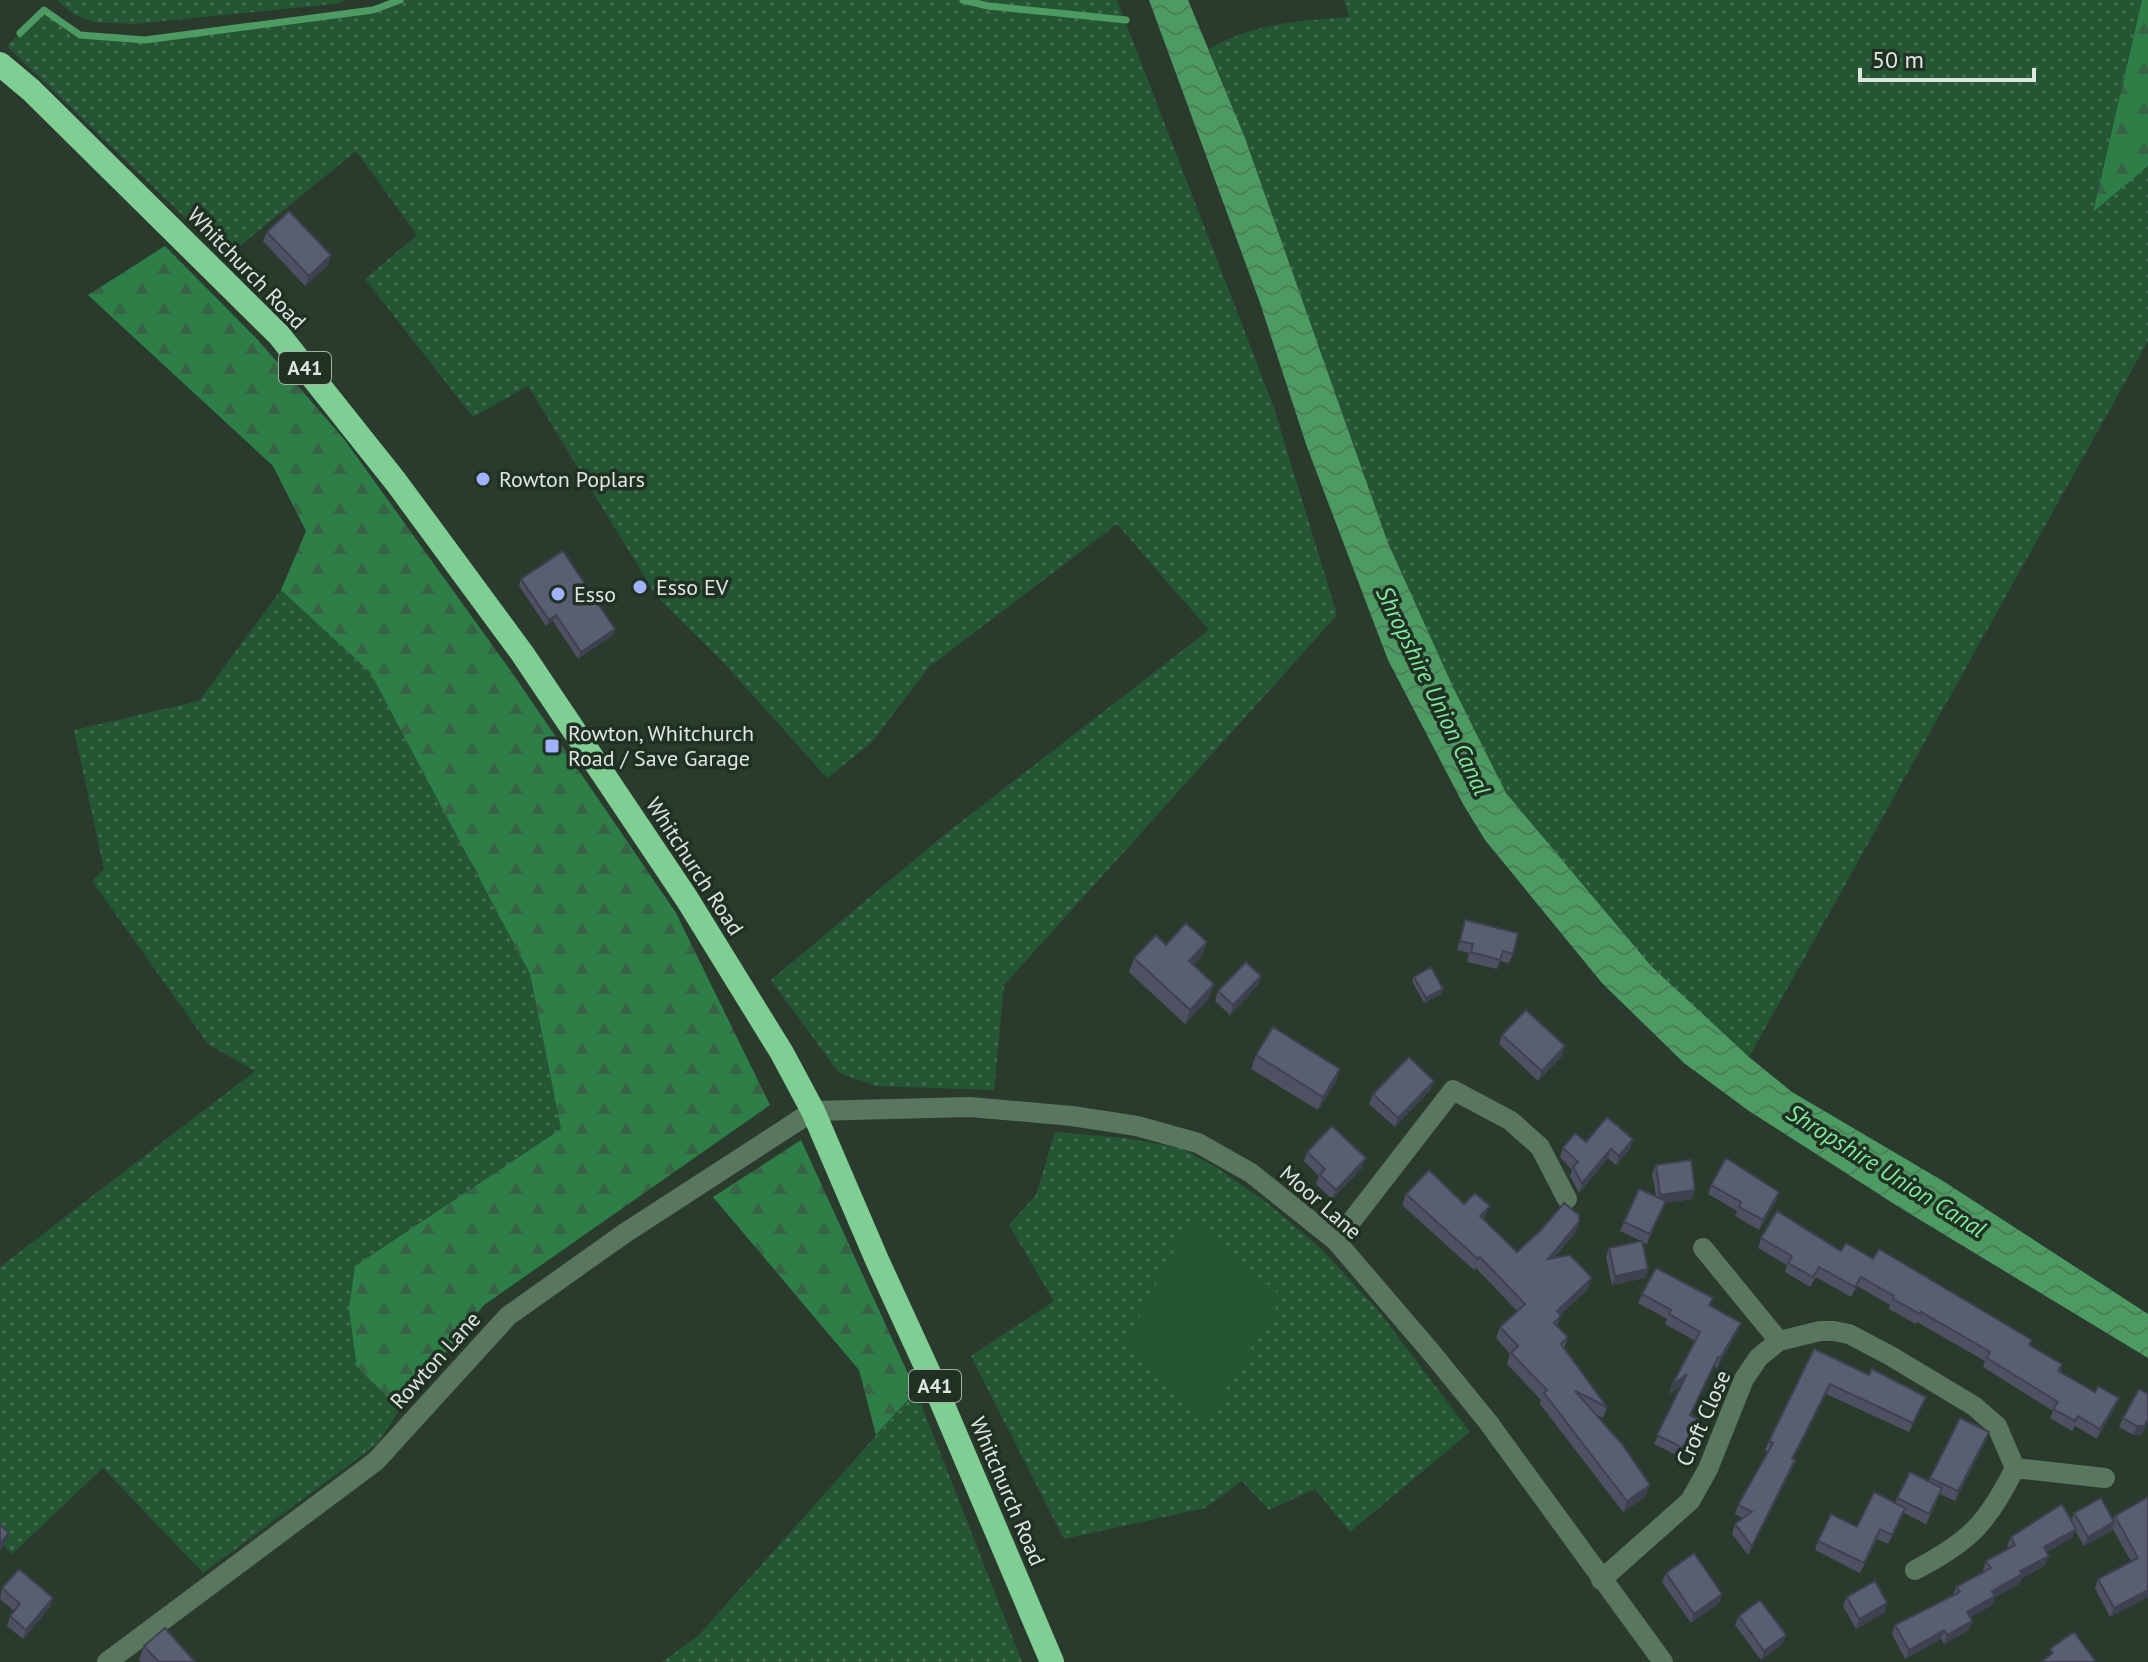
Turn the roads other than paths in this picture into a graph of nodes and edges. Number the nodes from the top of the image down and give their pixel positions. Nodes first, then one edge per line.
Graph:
1 (0, 64) edge
2 (813, 1111) junction
3 (1567, 1199) dead end
4 (1336, 1241) junction
5 (1703, 1248) dead end
6 (1779, 1341) junction
7 (2015, 1468) junction
8 (2105, 1478) dead end
9 (1915, 1570) dead end
10 (1601, 1580) junction
11 (107, 1662) edge
12 (1052, 1662) edge
13 (1663, 1662) edge

1 - 2 highway, Whitchurch Road / A41
2 - 4 street, Moor Lane
2 - 11 street, Rowton Lane
2 - 12 highway, Whitchurch Road / A41
3 - 4 street
4 - 10 street, Moor Lane
5 - 6 street
6 - 7 street
6 - 10 street, Croft Close
7 - 8 street
7 - 9 street
10 - 13 street, Moor Lane

